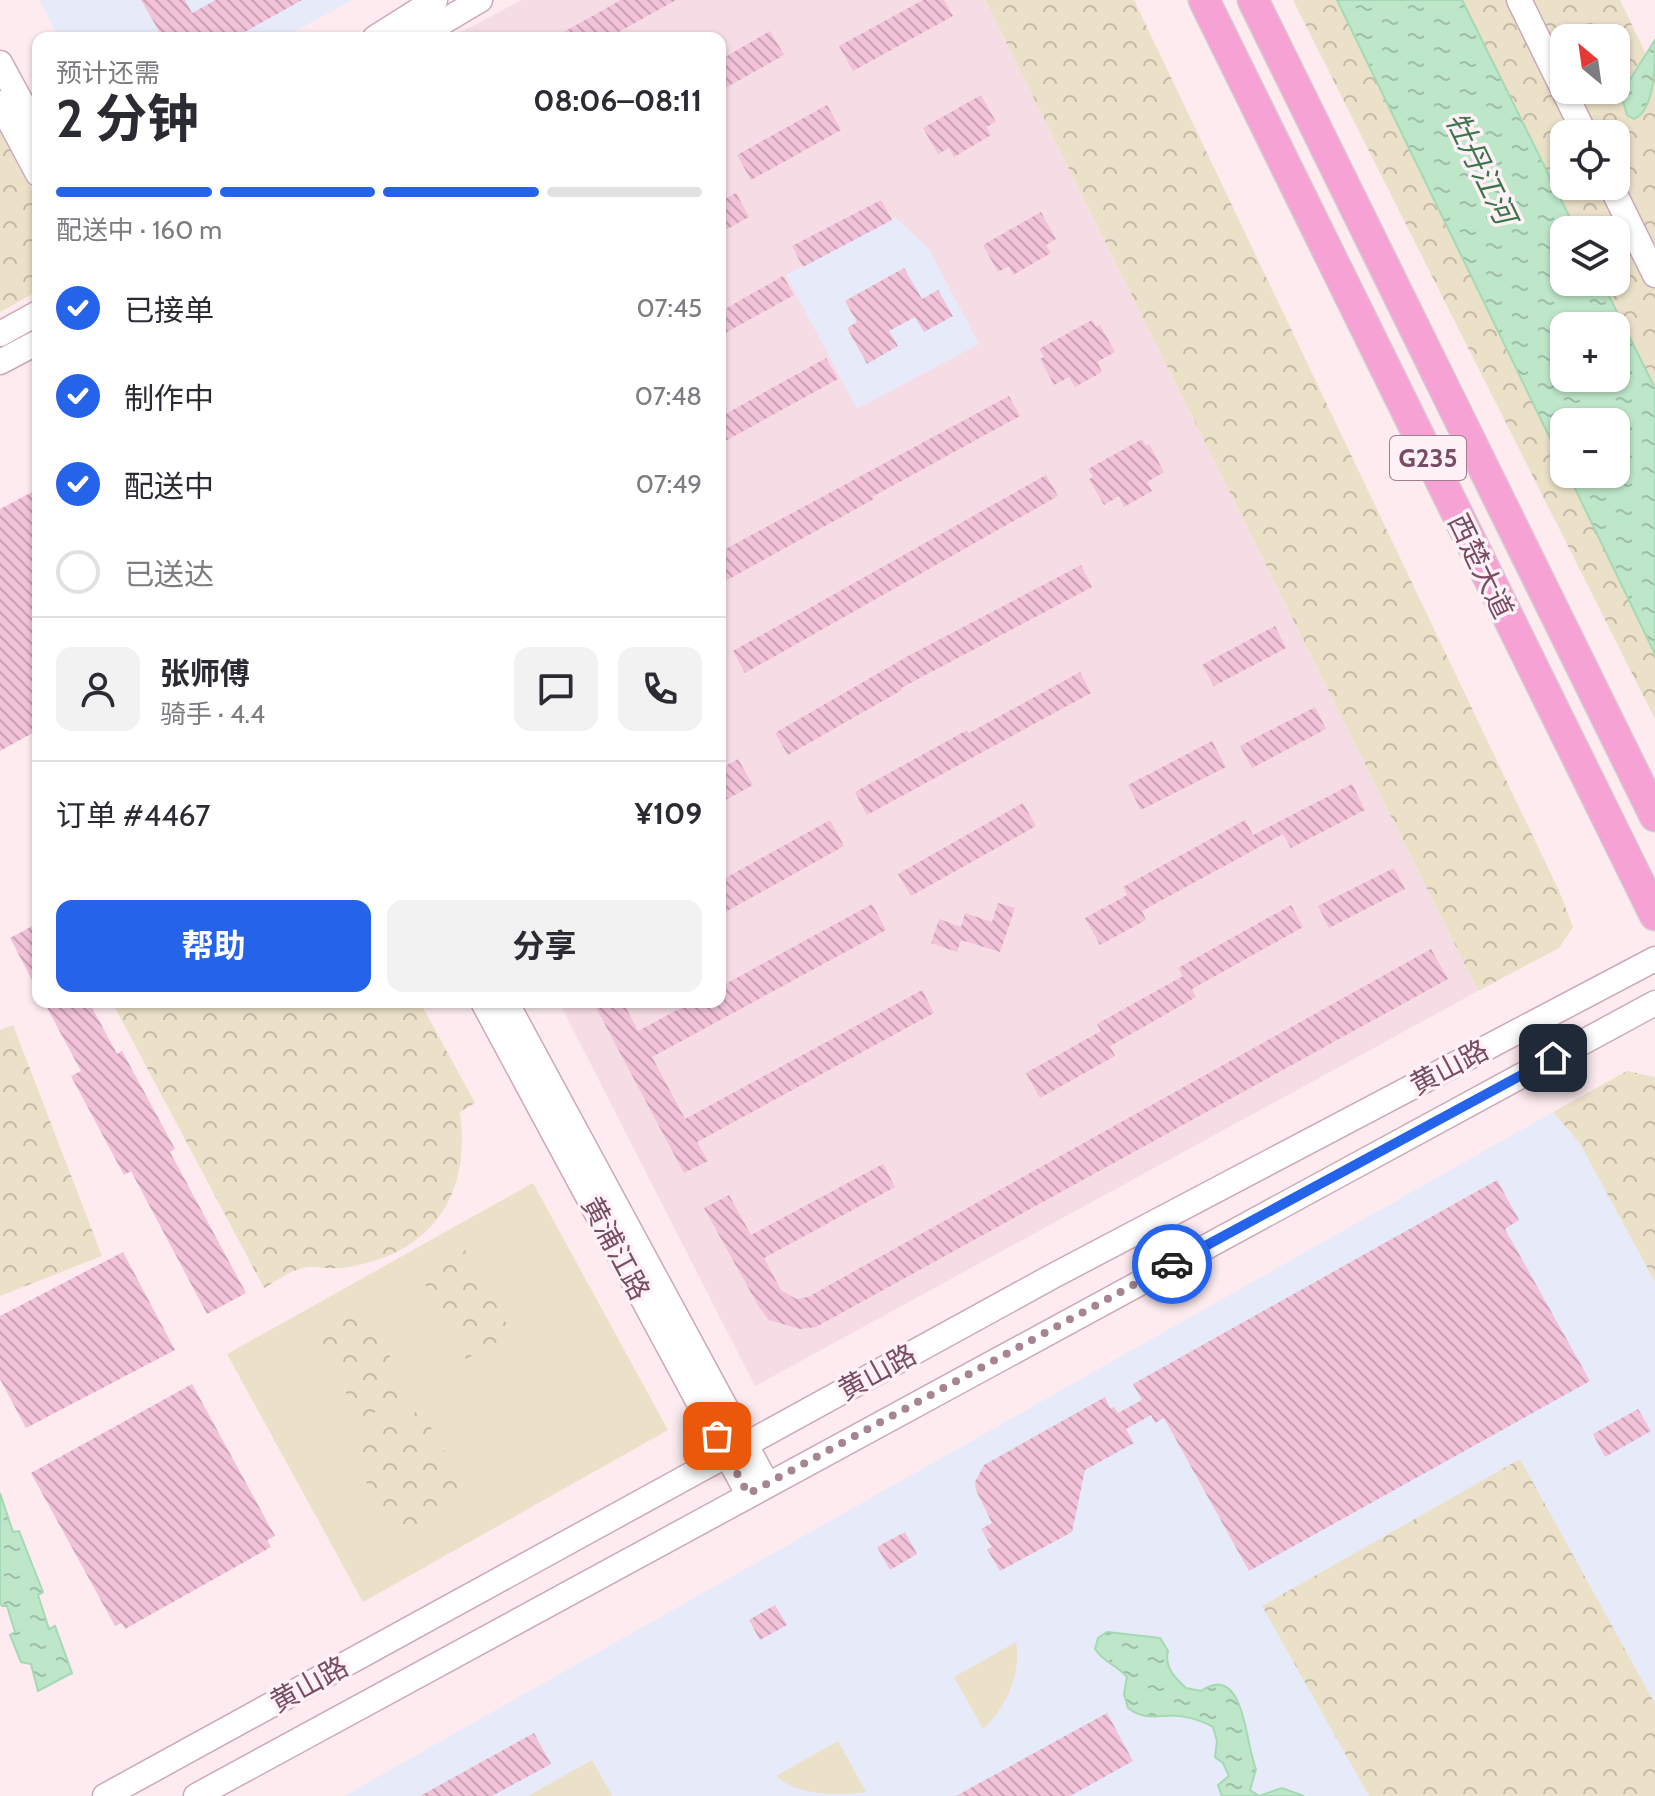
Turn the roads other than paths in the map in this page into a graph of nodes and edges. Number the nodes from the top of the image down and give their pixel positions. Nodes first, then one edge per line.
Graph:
1 (435, 0) edge
2 (480, 0) edge
3 (1204, 0) edge
4 (1253, 0) edge
5 (1519, 0) edge
6 (384, 32) edge
7 (426, 32) edge
8 (0, 63) edge
9 (0, 103) edge
10 (1578, 120) edge
11 (32, 122) edge
12 (32, 163) edge
13 (1618, 200) edge
14 (1655, 275) edge
15 (32, 316) edge
16 (0, 334) edge
17 (32, 345) edge
18 (0, 362) edge
19 (1655, 816) edge
20 (1655, 915) edge
21 (1655, 959) edge
22 (1655, 1003) edge
23 (486, 1008) edge
24 (509, 1008) edge
25 (736, 1450) junction
26 (757, 1489) junction
27 (105, 1796) edge
28 (196, 1796) edge

1 - 6 main road
2 - 7 main road
3 - 20 highway, 西楚大道 / G235
4 - 19 highway, 西楚大道 / G235
5 - 10 main road
8 - 11 main road
9 - 12 main road
13 - 14 main road
15 - 16 main road
17 - 18 main road
21 - 25 main road, 黄山路
22 - 26 main road, 黄山路
23 - 25 main road, 黄浦江路
24 - 25 main road, 黄浦江路
25 - 26 main road, 黄浦江路
25 - 27 main road, 黄山路
26 - 28 main road, 黄山路

